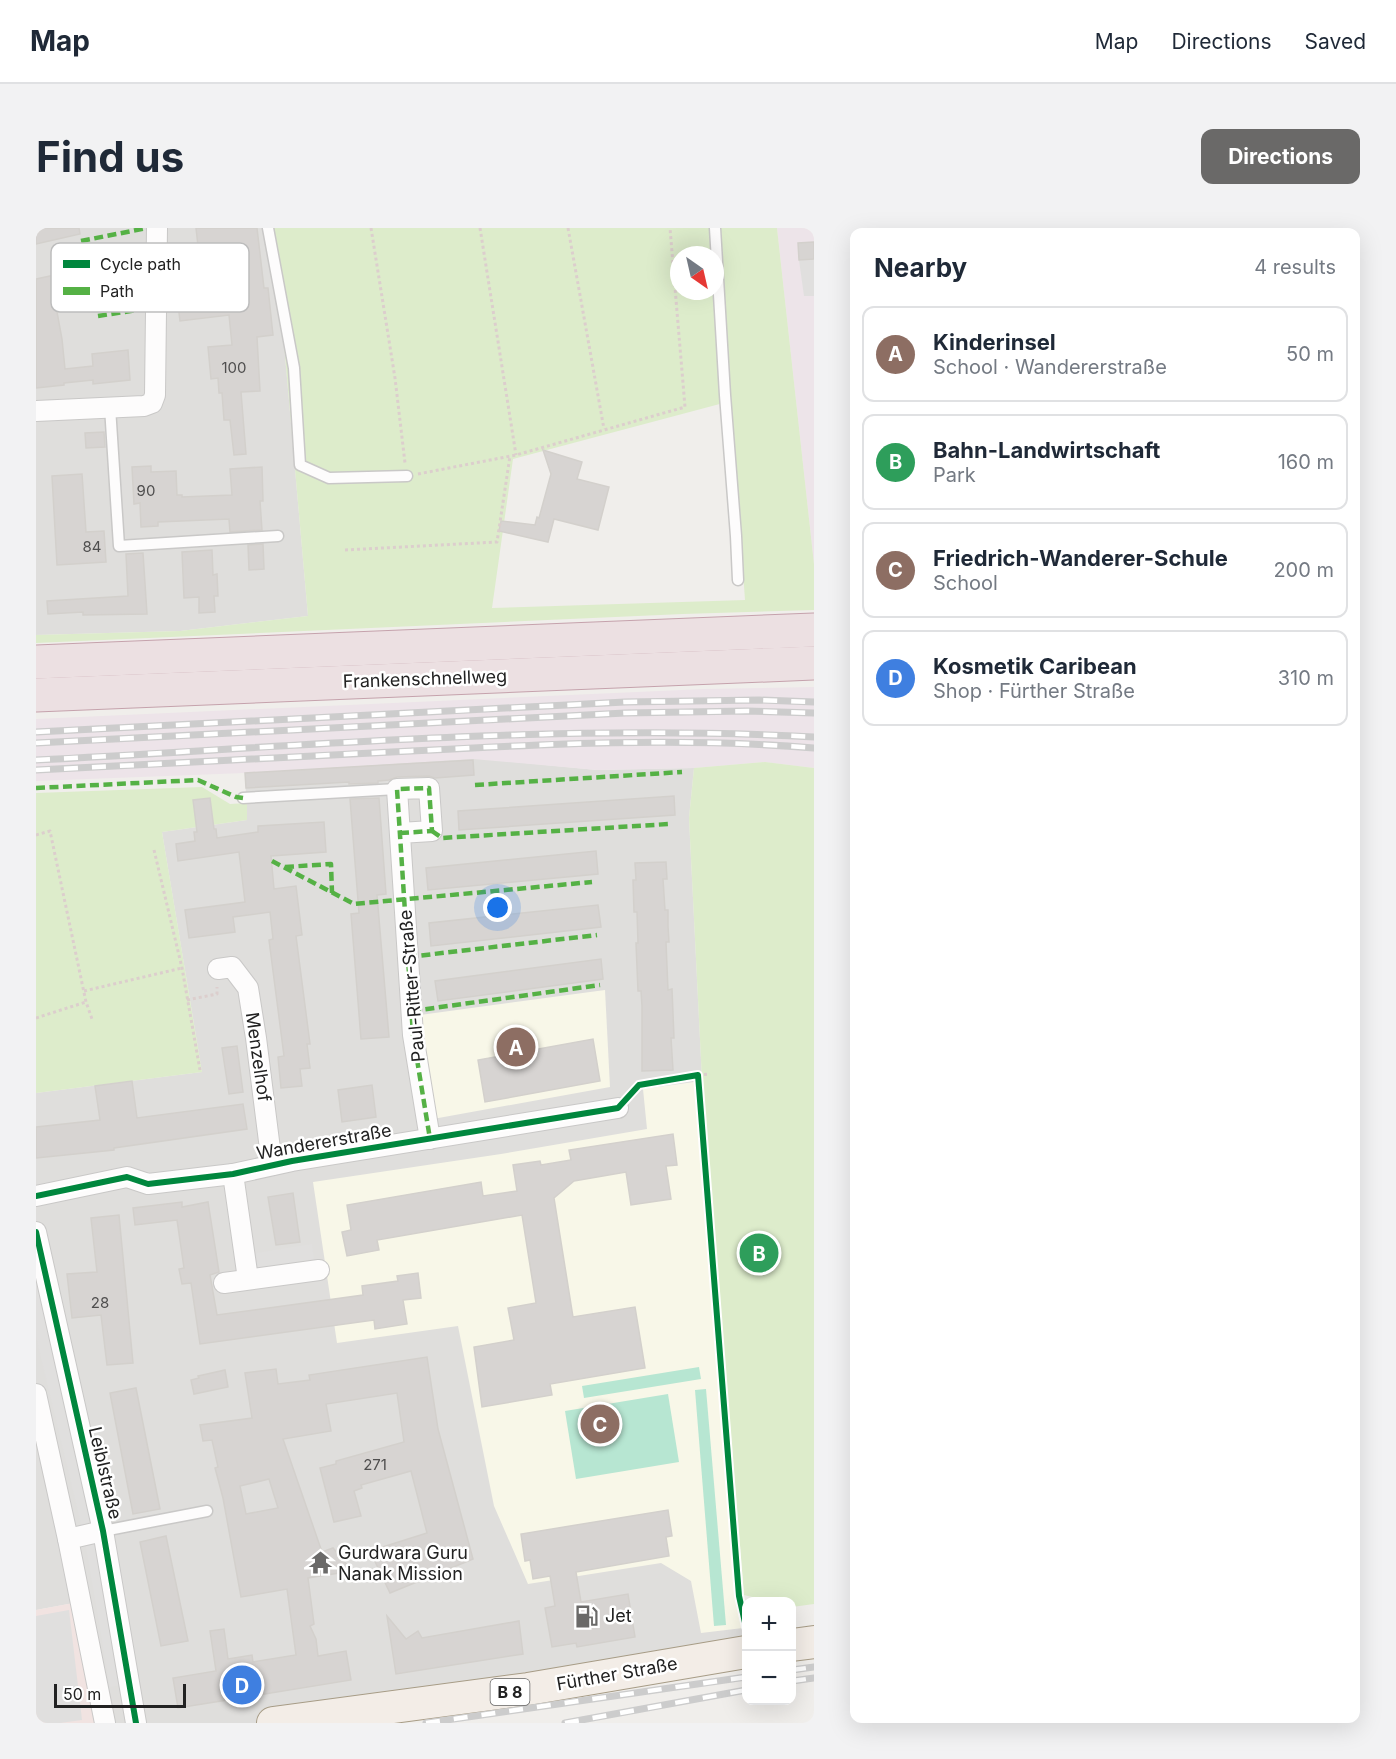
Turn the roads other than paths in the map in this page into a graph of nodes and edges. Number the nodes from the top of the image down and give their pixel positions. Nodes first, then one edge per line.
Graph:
1 (157, 228) edge
2 (268, 228) edge
3 (715, 228) edge
4 (157, 243) edge
5 (156, 312) edge
6 (110, 407) junction
7 (36, 411) edge
8 (407, 476) road end
9 (278, 536) dead end
10 (738, 580) dead end
11 (814, 630) edge
12 (36, 662) edge
13 (814, 663) edge
14 (36, 695) edge
15 (397, 789) junction
16 (243, 798) dead end
17 (400, 833) junction
18 (218, 969) road end
19 (618, 1108) dead end
20 (430, 1139) junction
21 (272, 1165) junction
22 (233, 1173) junction
23 (36, 1196) edge
24 (36, 1232) edge
25 (319, 1270) dead end
26 (248, 1279) junction
27 (224, 1283) dead end
28 (36, 1394) edge
29 (207, 1511) dead end
30 (103, 1531) junction
31 (68, 1539) junction
32 (814, 1642) edge
33 (796, 1644) edge
34 (742, 1653) edge
35 (130, 1696) junction
36 (102, 1701) junction
37 (105, 1723) edge
38 (136, 1723) edge
39 (273, 1723) edge

1 - 4 street
2 - 8 lane
3 - 10 lane
5 - 6 street
6 - 7 street
6 - 9 lane
11 - 12 highway, Frankenschnellweg
13 - 14 highway, Frankenschnellweg
15 - 16 lane
15 - 17 street, Paul-Ritter-Straße
15 - 17 street
17 - 20 street, Paul-Ritter-Straße
18 - 21 street, Menzelhof
19 - 20 street, Wandererstraße
20 - 21 street, Wandererstraße
21 - 22 street, Wandererstraße
22 - 23 street, Wandererstraße
22 - 26 street
24 - 30 street, Leiblstraße
25 - 26 street
26 - 27 street
28 - 31 street
29 - 30 lane
30 - 31 street, Leiblstraße
30 - 35 street, Leiblstraße
31 - 36 street
32 - 33 main road
34 - 39 main road, Fürther Straße / B 8
35 - 36 street
35 - 38 street, Leiblstraße
36 - 37 street

